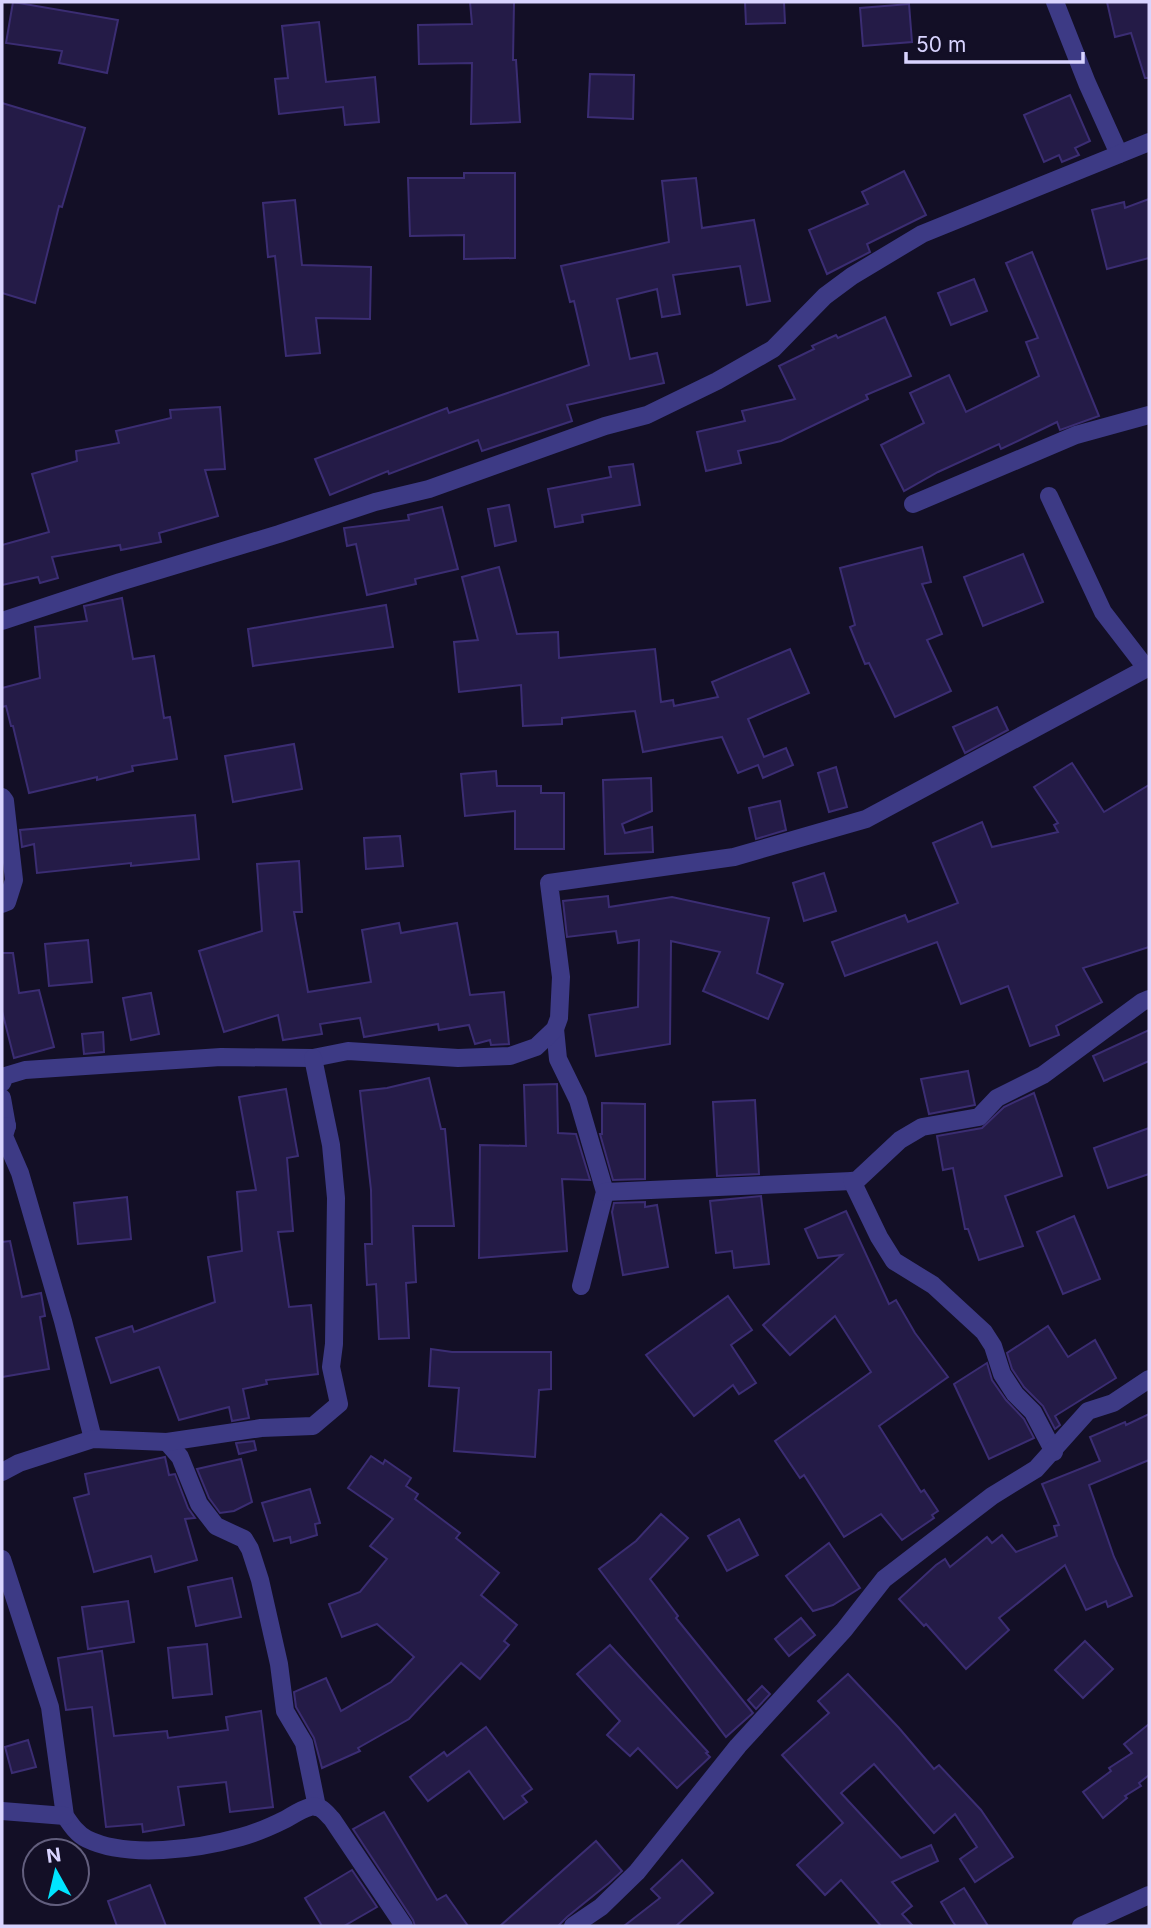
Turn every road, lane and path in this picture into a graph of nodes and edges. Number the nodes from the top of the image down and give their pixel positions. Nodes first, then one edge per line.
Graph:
1 (1055, 2) edge
2 (1149, 142) edge
3 (1119, 154) junction
4 (1149, 415) edge
5 (1049, 496) dead end
6 (913, 504) dead end
7 (2, 621) edge
8 (1148, 668) edge
9 (2, 797) edge
10 (2, 904) edge
11 (1149, 999) edge
12 (555, 1028) junction
13 (313, 1058) junction
14 (3, 1074) edge
15 (2, 1098) edge
16 (5, 1129) edge
17 (852, 1181) junction
18 (605, 1192) junction
19 (581, 1286) dead end
20 (1149, 1380) edge
21 (93, 1439) junction
22 (167, 1442) junction
23 (1054, 1452) junction
24 (2, 1472) edge
25 (2, 1559) edge
26 (317, 1807) junction
27 (2, 1811) edge
28 (65, 1816) junction
29 (1149, 1895) edge
30 (1089, 1924) edge
31 (404, 1926) edge
32 (573, 1926) edge

1 - 3 street
2 - 3 street
3 - 7 street
4 - 6 street
5 - 8 street
8 - 12 street
9 - 10 street
11 - 17 street
12 - 13 street
12 - 18 street
13 - 14 street
13 - 22 street
15 - 16 street
16 - 21 street
17 - 18 street
17 - 23 street
18 - 19 street
20 - 23 street
21 - 22 street
21 - 24 street
22 - 26 street
23 - 32 street
25 - 28 street
26 - 28 street
26 - 31 street
27 - 28 street
29 - 30 street

